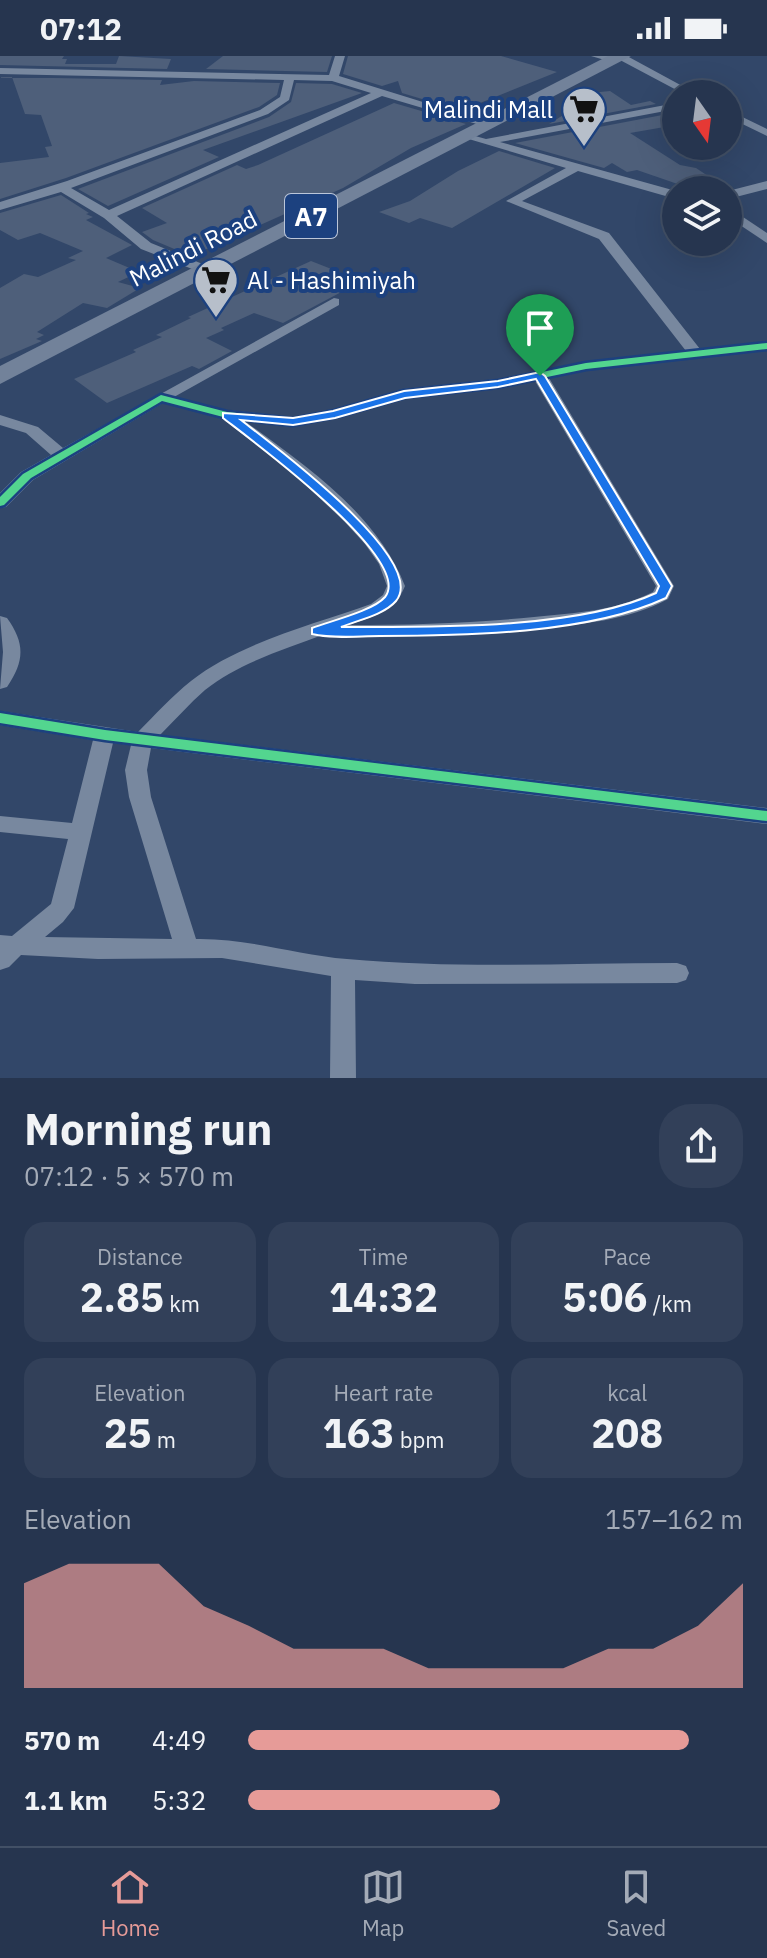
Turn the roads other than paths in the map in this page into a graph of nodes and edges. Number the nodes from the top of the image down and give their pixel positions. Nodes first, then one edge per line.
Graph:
1 (340, 56) edge
2 (613, 57) edge
3 (0, 71) edge
4 (290, 77) junction
5 (333, 78) junction
6 (662, 80) edge
7 (380, 93) junction
8 (662, 108) edge
9 (742, 120) edge
10 (767, 133) edge
11 (482, 135) junction
12 (577, 167) junction
13 (767, 185) edge
14 (65, 189) junction
15 (662, 191) edge
16 (742, 191) edge
17 (0, 206) edge
18 (108, 215) junction
19 (742, 221) edge
20 (767, 239) edge
21 (205, 270) junction
22 (334, 302) dead end
23 (767, 346) edge
24 (696, 353) junction
25 (0, 376) edge
26 (540, 376) junction
27 (161, 398) junction
28 (227, 415) junction
29 (0, 420) edge
30 (61, 455) junction
31 (0, 503) edge
32 (0, 622) edge
33 (317, 631) junction
34 (0, 682) edge
35 (0, 718) edge
36 (105, 735) junction
37 (143, 739) junction
38 (767, 816) edge
39 (0, 824) edge
40 (83, 832) junction
41 (187, 947) junction
42 (4, 950) edge
43 (343, 969) junction
44 (677, 973) dead end
45 (343, 1078) edge

1 - 5 street
2 - 6 street
2 - 11 highway, Malindi Road / A7
3 - 4 street
4 - 5 street
4 - 14 street
5 - 7 street
7 - 11 street
7 - 18 street
8 - 11 street
9 - 10 street
11 - 12 street
11 - 21 highway, Malindi Road / A7
12 - 15 street
12 - 24 street
13 - 16 street
14 - 17 street
14 - 18 street
18 - 21 street
19 - 20 street
21 - 25 highway, Malindi Road / A7
22 - 27 street
23 - 24 street
24 - 26 street
26 - 28 street
26 - 33 street
27 - 28 street
27 - 30 street
28 - 33 street
29 - 30 street
30 - 31 street
32 - 34 street
33 - 37 street
35 - 36 street
36 - 37 street
36 - 40 street
37 - 38 street
37 - 41 street
39 - 40 street
40 - 42 street
41 - 42 street
41 - 43 street
43 - 44 street
43 - 45 street

